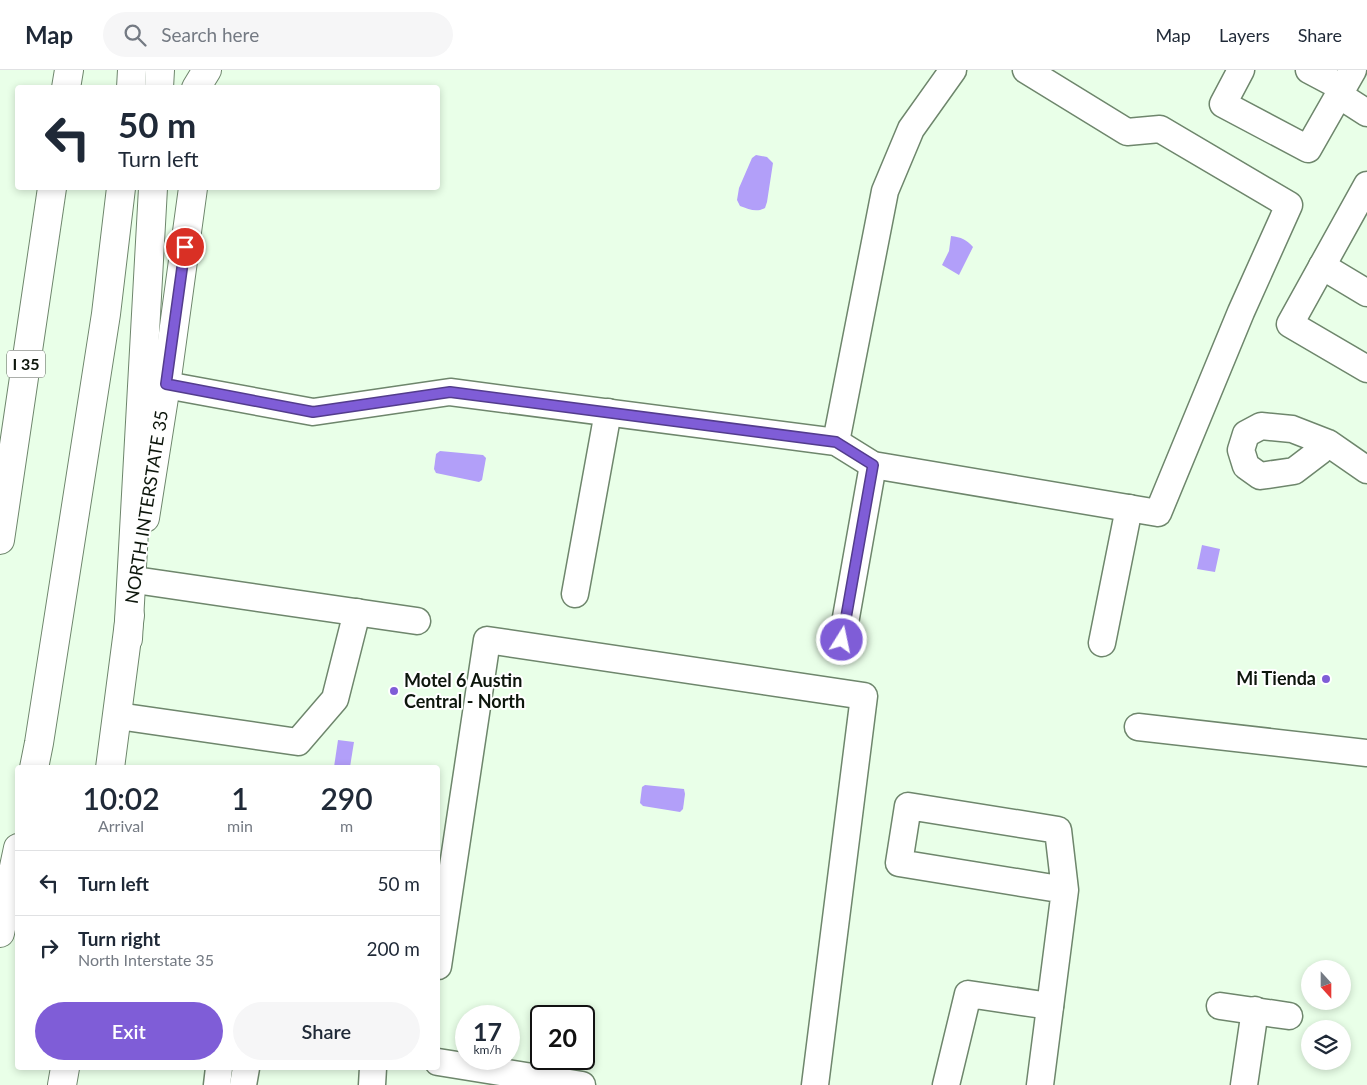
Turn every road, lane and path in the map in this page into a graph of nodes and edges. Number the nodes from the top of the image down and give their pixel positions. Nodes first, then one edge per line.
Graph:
1 (69, 70) edge
2 (132, 70) edge
3 (160, 70) edge
4 (208, 70) edge
5 (953, 70) edge
6 (1026, 70) edge
7 (1241, 70) edge
8 (1309, 70) edge
9 (66, 85) edge
10 (131, 85) edge
11 (159, 85) edge
12 (198, 85) edge
13 (207, 85) edge
14 (1345, 85) edge
15 (1367, 113) edge
16 (1367, 185) edge
17 (52, 190) edge
18 (121, 190) edge
19 (142, 190) edge
20 (153, 190) edge
21 (193, 190) edge
22 (1322, 266) junction
23 (1367, 293) edge
24 (106, 314) junction
25 (1367, 369) edge
26 (166, 384) junction
27 (608, 412) junction
28 (836, 442) junction
29 (1328, 443) dead end
30 (873, 465) junction
31 (1367, 470) edge
32 (1129, 508) junction
33 (0, 540) edge
34 (134, 580) junction
35 (575, 594) dead end
36 (357, 612) junction
37 (417, 621) dead end
38 (128, 638) junction
39 (842, 640) dead end
40 (1102, 643) dead end
41 (118, 716) junction
42 (1138, 727) dead end
43 (1367, 753) edge
44 (37, 755) edge
45 (110, 765) edge
46 (15, 862) edge
47 (1065, 890) junction
48 (0, 934) edge
49 (440, 953) edge
50 (1050, 1006) junction
51 (1220, 1006) dead end
52 (1255, 1010) junction
53 (1289, 1016) dead end
54 (440, 1062) edge
55 (65, 1070) edge
56 (219, 1070) edge
57 (246, 1070) edge
58 (373, 1070) edge
59 (62, 1085) edge
60 (217, 1085) edge
61 (243, 1085) edge
62 (372, 1085) edge
63 (582, 1085) edge
64 (815, 1085) edge
65 (946, 1085) edge
66 (1040, 1085) edge
67 (1244, 1085) edge

1 - 9 main road
2 - 10 main road
3 - 11 main road
4 - 12 main road
4 - 13 main road
5 - 28 street
6 - 32 street
7 - 14 street
8 - 14 street
14 - 15 street
16 - 22 street
17 - 33 main road, I 35
18 - 24 main road
19 - 24 main road
20 - 38 main road
21 - 26 main road, NORTH INTERSTATE 35
22 - 23 street
22 - 25 street
24 - 44 main road
26 - 27 street
26 - 34 main road, NORTH INTERSTATE 35
27 - 28 street
27 - 35 street
28 - 30 street
29 - 31 street
30 - 32 street
30 - 39 street
32 - 40 street
34 - 36 street
34 - 38 main road, NORTH INTERSTATE 35
36 - 37 street
36 - 41 street
38 - 41 main road, NORTH INTERSTATE 35
41 - 45 main road, NORTH INTERSTATE 35
42 - 43 street
46 - 48 main road
47 - 47 street
47 - 50 street
49 - 64 street
50 - 65 street
50 - 66 street
51 - 52 street
52 - 53 street
52 - 67 street
54 - 63 street
55 - 59 main road
56 - 60 street
57 - 61 street
58 - 62 street

